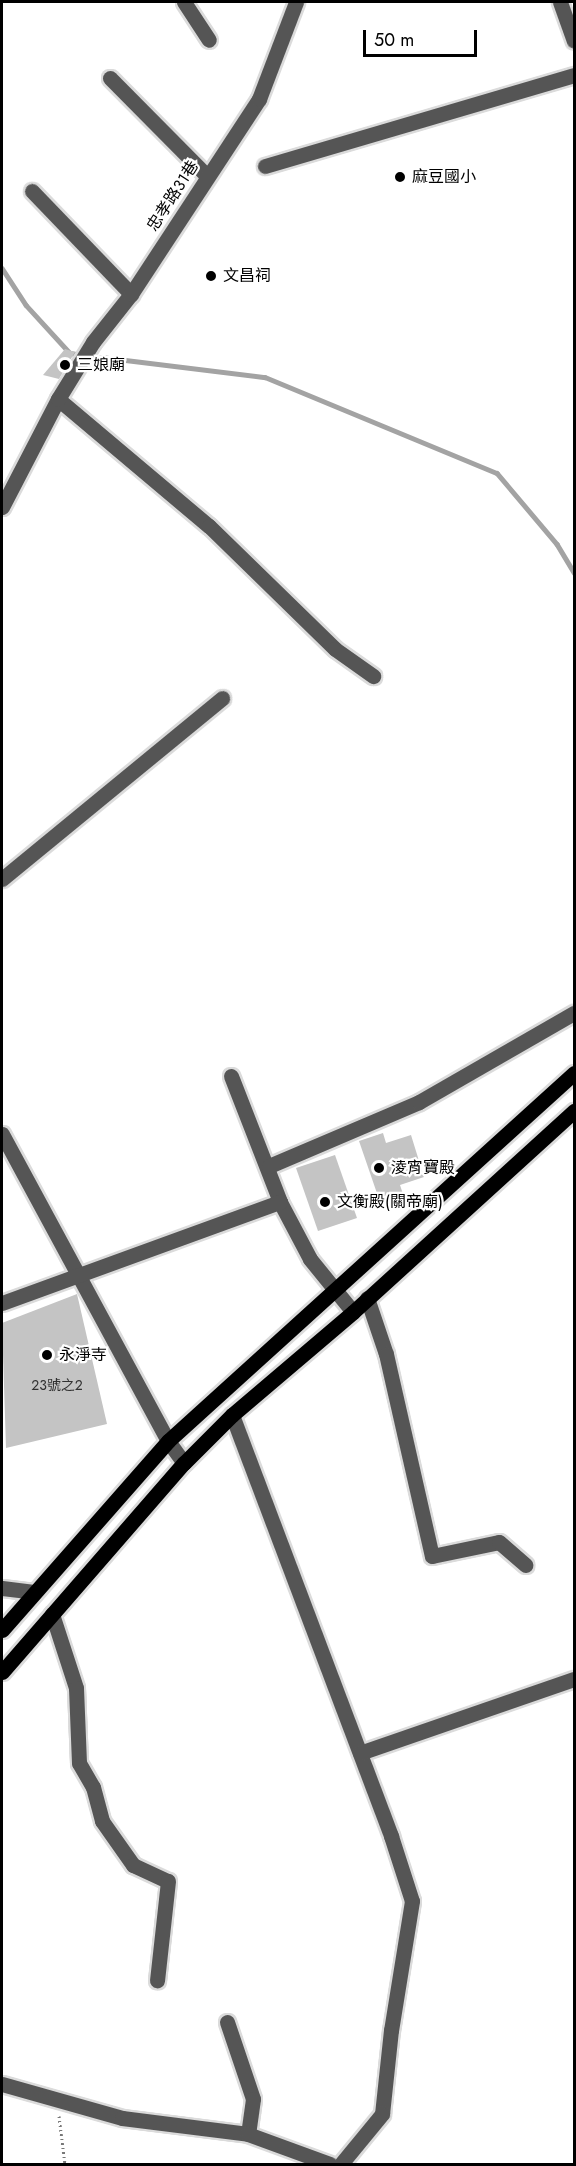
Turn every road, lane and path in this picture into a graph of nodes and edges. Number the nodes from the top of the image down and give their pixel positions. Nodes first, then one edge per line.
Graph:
1 (184, 2) edge
2 (296, 2) edge
3 (560, 2) edge
4 (209, 40) dead end
5 (574, 41) edge
6 (574, 75) edge
7 (111, 78) dead end
8 (265, 166) dead end
9 (207, 176) junction
10 (32, 191) dead end
11 (130, 294) junction
12 (58, 399) junction
13 (2, 507) edge
14 (373, 676) dead end
15 (222, 698) dead end
16 (2, 879) edge
17 (574, 1013) edge
18 (574, 1073) edge
19 (231, 1076) dead end
20 (574, 1111) edge
21 (2, 1134) edge
22 (269, 1166) junction
23 (280, 1202) junction
24 (78, 1275) junction
25 (336, 1291) junction
26 (367, 1298) junction
27 (2, 1303) edge
28 (353, 1311) junction
29 (232, 1415) junction
30 (168, 1441) junction
31 (184, 1463) junction
32 (525, 1565) dead end
33 (2, 1588) edge
34 (34, 1592) junction
35 (52, 1614) junction
36 (2, 1630) edge
37 (2, 1672) edge
38 (574, 1679) edge
39 (360, 1753) junction
40 (157, 1980) dead end
41 (227, 2022) dead end
42 (2, 2084) edge
43 (58, 2102) junction
44 (248, 2134) junction
45 (65, 2164) edge
46 (330, 2164) edge
47 (341, 2164) edge

1 - 4 lane
2 - 9 lane, 忠孝路31巷
3 - 5 lane
6 - 8 lane
7 - 9 lane
9 - 11 lane, 忠孝路31巷
10 - 11 lane
11 - 12 lane, 忠孝路31巷
12 - 13 lane, 忠孝路31巷
12 - 14 lane
15 - 16 lane
17 - 22 lane
18 - 25 main road
19 - 22 lane
20 - 26 main road
21 - 24 lane
22 - 23 lane
23 - 24 lane
23 - 25 lane
24 - 27 lane
24 - 30 lane
25 - 28 lane
25 - 30 main road
26 - 28 main road
26 - 32 lane
28 - 29 main road
29 - 31 main road
29 - 39 lane
30 - 31 lane
30 - 34 main road
31 - 35 main road
33 - 34 lane
34 - 36 main road
35 - 37 main road
35 - 40 lane
38 - 39 lane
39 - 47 lane
41 - 44 lane
42 - 43 lane
43 - 44 lane
43 - 45 path
44 - 46 lane

